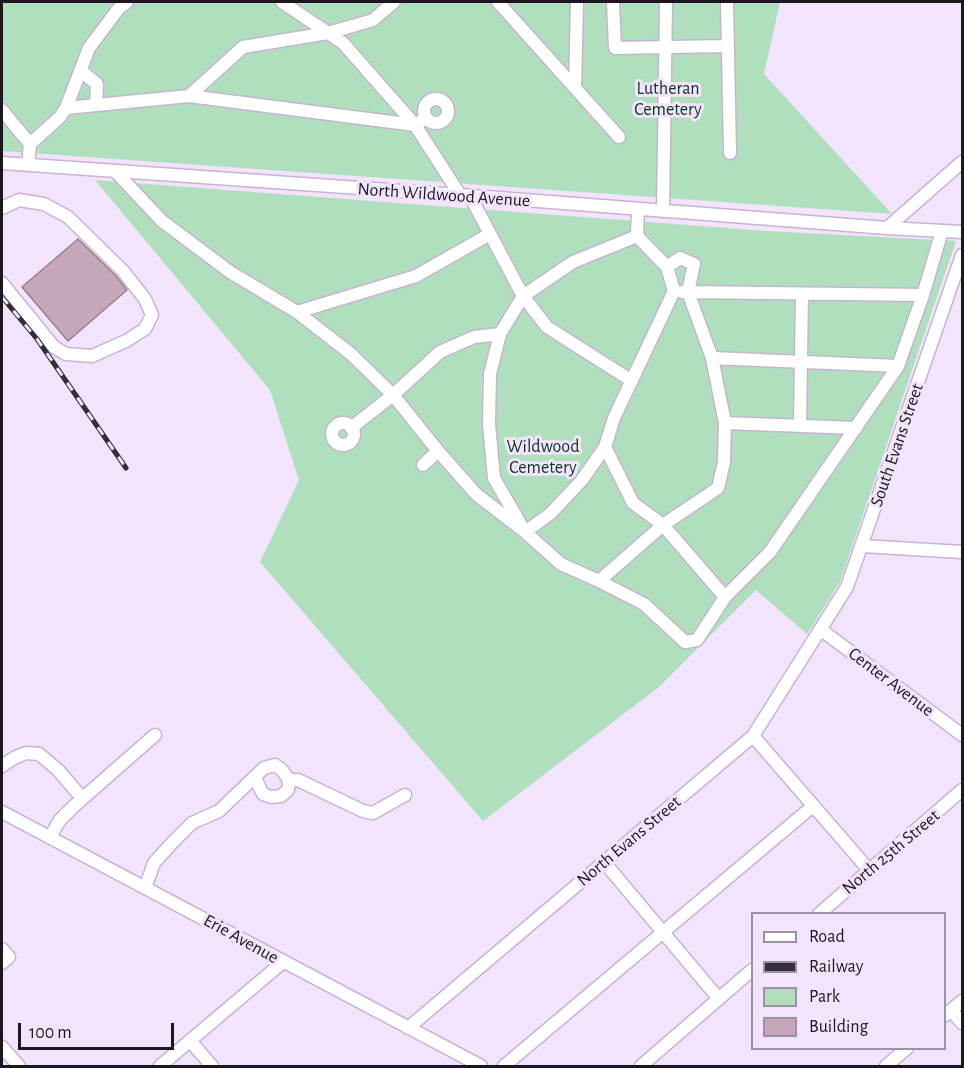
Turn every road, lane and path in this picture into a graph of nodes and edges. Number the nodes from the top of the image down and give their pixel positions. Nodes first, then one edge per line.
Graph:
1 (127, 2) edge
2 (282, 2) edge
3 (394, 2) edge
4 (498, 2) edge
5 (577, 2) edge
6 (614, 2) edge
7 (666, 2) edge
8 (727, 2) edge
9 (328, 33) junction
10 (727, 46) junction
11 (665, 47) junction
12 (81, 71) junction
13 (575, 88) junction
14 (189, 96) junction
15 (96, 105) junction
16 (66, 108) junction
17 (2, 110) edge
18 (426, 118) dead end
19 (415, 125) junction
20 (619, 137) dead end
21 (30, 144) junction
22 (730, 153) dead end
23 (962, 163) edge
24 (2, 164) edge
25 (28, 165) junction
26 (116, 171) junction
27 (465, 196) junction
28 (2, 208) edge
29 (638, 210) junction
30 (663, 212) junction
31 (887, 228) junction
32 (942, 231) junction
33 (963, 232) edge
34 (490, 234) junction
35 (637, 236) junction
36 (963, 255) edge
37 (667, 267) junction
38 (2, 283) edge
39 (674, 291) junction
40 (688, 292) junction
41 (802, 294) junction
42 (923, 295) junction
43 (523, 296) junction
44 (297, 312) junction
45 (500, 334) junction
46 (712, 358) junction
47 (800, 362) junction
48 (898, 366) junction
49 (632, 381) junction
50 (393, 395) junction
51 (725, 423) junction
52 (800, 426) junction
53 (351, 428) dead end
54 (856, 428) junction
55 (605, 447) junction
56 (438, 451) junction
57 (423, 465) dead end
58 (663, 525) junction
59 (525, 532) junction
60 (862, 546) junction
61 (963, 552) edge
62 (599, 581) junction
63 (724, 597) junction
64 (820, 629) junction
65 (155, 735) dead end
66 (753, 735) junction
67 (963, 735) edge
68 (2, 766) edge
69 (255, 778) junction
70 (289, 780) junction
71 (963, 790) edge
72 (405, 795) dead end
73 (82, 798) junction
74 (813, 806) junction
75 (2, 812) edge
76 (50, 837) junction
77 (604, 862) junction
78 (869, 870) junction
79 (145, 888) junction
80 (821, 912) edge
81 (663, 933) junction
82 (2, 949) edge
83 (283, 962) junction
84 (2, 963) edge
85 (751, 972) edge
86 (719, 999) junction
87 (963, 1001) edge
88 (948, 1013) edge
89 (963, 1023) edge
90 (408, 1028) junction
91 (190, 1041) junction
92 (2, 1047) edge
93 (905, 1050) edge
94 (19, 1066) edge
95 (160, 1066) edge
96 (212, 1066) edge
97 (481, 1066) edge
98 (504, 1066) edge
99 (641, 1066) edge
100 (886, 1066) edge

1 - 12 street
2 - 9 street
3 - 9 street
4 - 13 street
5 - 13 street
6 - 11 street
7 - 11 street
8 - 10 street
9 - 14 street
9 - 19 street
10 - 11 street
10 - 22 street
11 - 30 street
12 - 15 street
12 - 16 street
13 - 20 street
14 - 15 street
14 - 19 street
15 - 16 street
16 - 21 street
17 - 21 street
18 - 19 street
19 - 27 street
21 - 25 street
23 - 31 street
24 - 25 street, North Wildwood Avenue
25 - 26 street, North Wildwood Avenue
26 - 27 street, North Wildwood Avenue
26 - 44 street
27 - 29 street, North Wildwood Avenue
27 - 34 street
28 - 38 street
29 - 30 street, North Wildwood Avenue
29 - 35 street
30 - 31 street, North Wildwood Avenue
31 - 32 street, North Wildwood Avenue
32 - 33 street, North Wildwood Avenue
32 - 42 street
34 - 43 street
34 - 44 street
35 - 37 street
35 - 43 street
36 - 60 street, South Evans Street
37 - 39 street
37 - 40 street
39 - 40 street
39 - 49 street
40 - 41 street
40 - 46 street
41 - 42 street
41 - 47 street
42 - 48 street
43 - 45 street
43 - 49 street
44 - 50 street
45 - 50 street
45 - 59 street
46 - 47 street
46 - 51 street
47 - 48 street
47 - 52 street
48 - 54 street
49 - 55 street
50 - 53 street
50 - 56 street
51 - 52 street
51 - 58 street
52 - 54 street
54 - 63 street
55 - 58 street
55 - 59 street
56 - 57 street
56 - 59 street
58 - 62 street
58 - 63 street
59 - 62 street
60 - 61 street
60 - 64 street, South Evans Street
62 - 63 street
64 - 66 street, North Evans Street
64 - 67 street, Center Avenue
65 - 73 street
66 - 74 street
66 - 77 street, North Evans Street
68 - 73 street
69 - 70 street
69 - 70 street
69 - 79 street
70 - 72 street
71 - 78 street, North 25th Street
73 - 76 street
74 - 78 street
74 - 81 street
75 - 76 street, Erie Avenue
76 - 79 street, Erie Avenue
77 - 81 street
77 - 90 street, North Evans Street
78 - 80 street, North 25th Street
79 - 83 street, Erie Avenue
81 - 86 street
81 - 98 street
82 - 84 street
83 - 90 street, Erie Avenue
83 - 91 street
85 - 86 street
86 - 99 street
87 - 88 street
88 - 89 street
90 - 97 street, Erie Avenue
91 - 95 street
91 - 96 street
92 - 94 street
93 - 100 street

